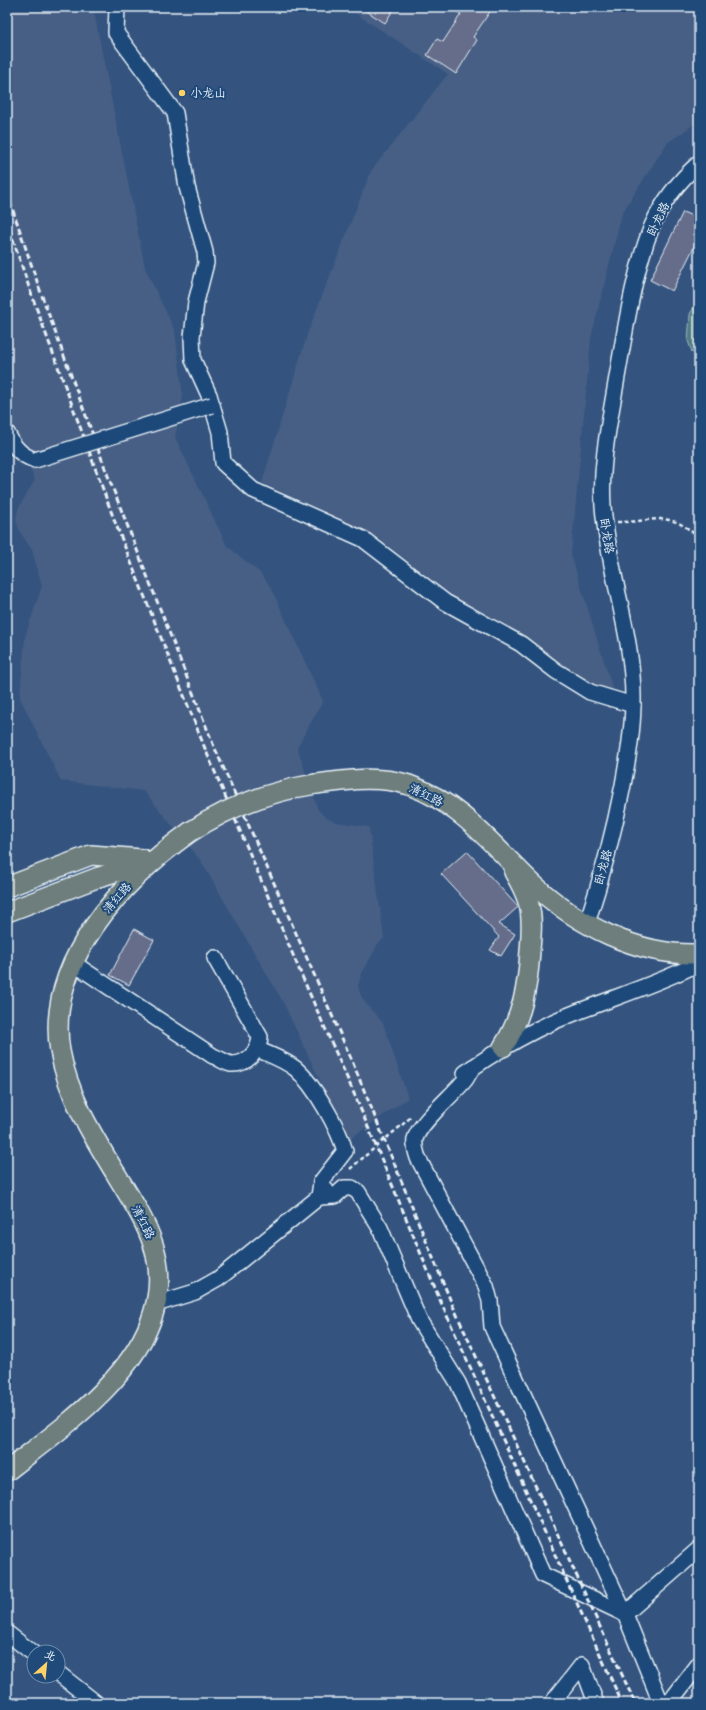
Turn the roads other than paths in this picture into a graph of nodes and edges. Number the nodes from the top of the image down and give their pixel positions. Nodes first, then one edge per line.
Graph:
1 (117, 7) edge
2 (699, 163) edge
3 (212, 405) junction
4 (7, 433) edge
5 (633, 706) junction
6 (497, 848) junction
7 (154, 860) junction
8 (7, 887) edge
9 (7, 912) edge
10 (587, 923) junction
11 (699, 954) edge
12 (215, 958) dead end
13 (73, 963) junction
14 (699, 963) edge
15 (503, 1047) junction
16 (257, 1049) junction
17 (473, 1067) junction
18 (438, 1093) dead end
19 (324, 1193) junction
20 (156, 1304) junction
21 (7, 1471) edge
22 (699, 1549) edge
23 (625, 1614) junction
24 (7, 1633) edge
25 (26, 1648) edge
26 (699, 1664) edge
27 (66, 1679) edge
28 (96, 1703) edge
29 (552, 1703) edge
30 (596, 1703) edge
31 (661, 1703) edge
32 (669, 1703) edge

1 - 3 street
2 - 5 street, 卧龙路
3 - 4 street, bridge
3 - 5 street
5 - 10 street, 卧龙路
6 - 7 main road, 清红路, bridge
6 - 10 main road, 清红路
6 - 15 main road
7 - 8 main road
7 - 9 main road
7 - 13 main road, 清红路
10 - 11 main road, 清红路
12 - 16 street
13 - 16 street
13 - 20 main road, 清红路
14 - 15 street
15 - 17 street
16 - 19 street
17 - 18 street
17 - 23 street
19 - 20 street
19 - 23 street
20 - 21 main road, 清红路
22 - 23 street
23 - 31 street
24 - 25 street
26 - 32 street
27 - 28 street
29 - 30 street

